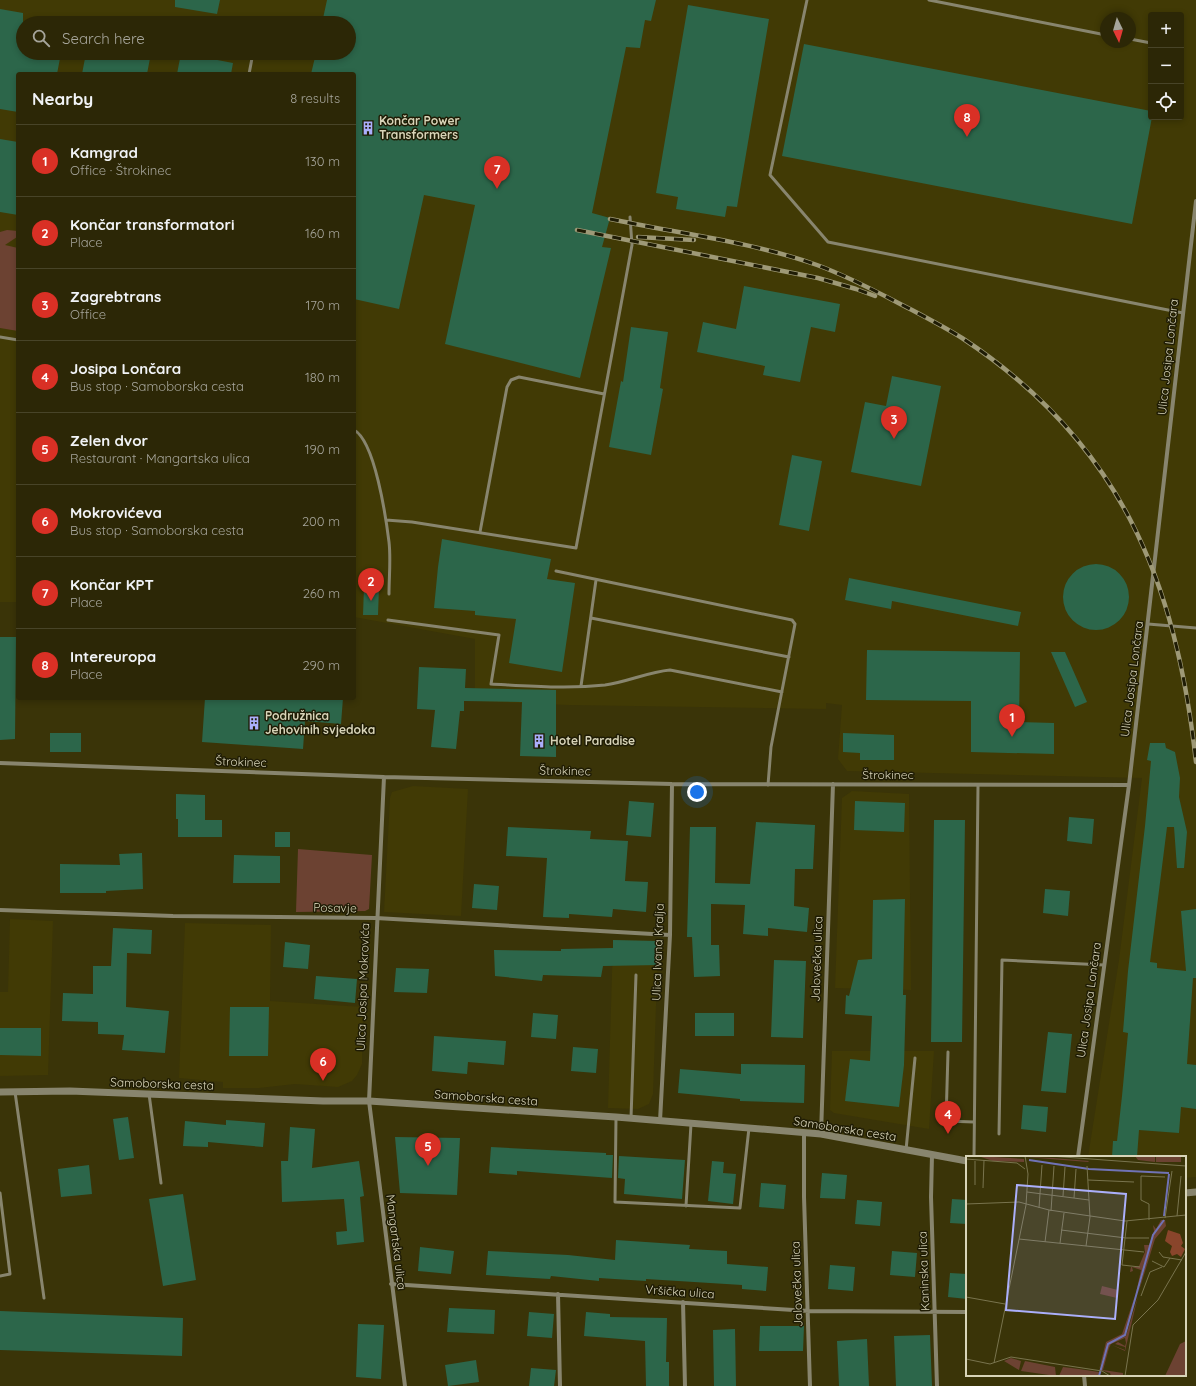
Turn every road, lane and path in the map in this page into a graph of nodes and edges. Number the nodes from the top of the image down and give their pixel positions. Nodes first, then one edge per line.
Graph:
1 (807, 0) edge
2 (928, 0) edge
3 (1100, 34) edge
4 (1136, 40) edge
5 (1148, 42) edge
6 (252, 60) edge
7 (249, 72) edge
8 (1196, 201) edge
9 (630, 217) dead end
10 (1184, 313) junction
11 (0, 336) edge
12 (16, 340) edge
13 (604, 394) junction
14 (356, 431) edge
15 (386, 520) junction
16 (480, 532) junction
17 (556, 571) dead end
18 (596, 580) junction
19 (389, 594) dead end
20 (590, 618) junction
21 (388, 620) dead end
22 (1148, 624) junction
23 (1196, 628) edge
24 (789, 657) junction
25 (581, 686) junction
26 (782, 692) junction
27 (0, 763) edge
28 (384, 777) junction
29 (672, 784) junction
30 (833, 784) junction
31 (768, 785) junction
32 (978, 785) junction
33 (1129, 785) junction
34 (0, 910) edge
35 (376, 918) junction
36 (670, 935) junction
37 (1104, 965) junction
38 (636, 975) dead end
39 (948, 1052) dead end
40 (914, 1058) dead end
41 (0, 1092) edge
42 (15, 1092) junction
43 (149, 1094) junction
44 (369, 1101) junction
45 (616, 1117) junction
46 (631, 1118) junction
47 (660, 1121) junction
48 (974, 1122) junction
49 (691, 1124) junction
50 (749, 1128) junction
51 (804, 1133) junction
52 (821, 1134) junction
53 (999, 1134) dead end
54 (906, 1150) junction
55 (932, 1155) junction
56 (974, 1156) edge
57 (1078, 1156) edge
58 (966, 1161) edge
59 (161, 1183) dead end
60 (1196, 1192) edge
61 (0, 1193) edge
62 (1186, 1193) edge
63 (686, 1206) junction
64 (0, 1276) edge
65 (391, 1284) junction
66 (558, 1294) junction
67 (44, 1298) dead end
68 (683, 1302) junction
69 (809, 1311) junction
70 (935, 1312) junction
71 (966, 1312) edge
72 (1084, 1376) edge
73 (405, 1386) edge
74 (560, 1386) edge
75 (685, 1386) edge
76 (810, 1386) edge
77 (937, 1386) edge
78 (1085, 1386) edge

1 - 10 lane
2 - 3 lane
4 - 5 lane
6 - 7 lane
8 - 10 street, Ulica Josipa Lončara
9 - 13 lane
10 - 22 street, Ulica Josipa Lončara
11 - 12 lane
13 - 16 lane
13 - 16 lane
14 - 15 lane
15 - 16 lane
15 - 19 lane
17 - 18 lane
18 - 20 lane
18 - 24 lane
20 - 24 lane
20 - 25 lane
21 - 25 lane
22 - 23 lane
22 - 33 street, Ulica Josipa Lončara
24 - 26 lane
25 - 26 lane
26 - 31 lane
27 - 28 street, Štrokinec
28 - 29 street, Štrokinec
28 - 35 street, Ulica Josipa Mokrovića
29 - 31 street, Štrokinec
29 - 36 street, Ulica Ivana Kralja
30 - 31 street, Štrokinec
30 - 32 street, Štrokinec
30 - 52 street, Jalovečka ulica
32 - 33 street, Štrokinec
32 - 48 lane
33 - 37 street, Ulica Josipa Lončara
34 - 35 street, Posavje
35 - 36 street, Posavje
35 - 44 street, Ulica Josipa Mokrovića
36 - 47 street, Ulica Ivana Kralja
37 - 53 lane
37 - 57 street, Ulica Josipa Lončara
38 - 46 lane
39 - 48 lane
40 - 54 lane
41 - 42 street, Samoborska cesta
42 - 43 street, Samoborska cesta
42 - 67 lane
43 - 44 street, Samoborska cesta
43 - 59 lane
44 - 45 street, Samoborska cesta
44 - 65 street, Mangartska ulica
45 - 46 street, Samoborska cesta
45 - 63 lane
46 - 47 street, Samoborska cesta
47 - 49 street, Samoborska cesta
48 - 56 lane
49 - 50 street, Samoborska cesta
49 - 63 lane
50 - 51 street, Samoborska cesta
50 - 63 lane
51 - 52 street, Samoborska cesta
51 - 69 street, Jalovečka ulica
52 - 54 street, Samoborska cesta
54 - 55 street, Samoborska cesta
55 - 58 street, Samoborska cesta
55 - 70 street, Kaninska ulica
60 - 62 street
61 - 64 lane
65 - 66 street, Vršička ulica
65 - 73 street, Mangartska ulica
66 - 68 street, Vršička ulica
66 - 74 street
68 - 69 street, Vršička ulica
68 - 75 street
69 - 70 street, Vršička ulica
69 - 76 street, Jalovečka ulica
70 - 71 street, Vršička ulica
70 - 77 street, Kaninska ulica
72 - 78 street

